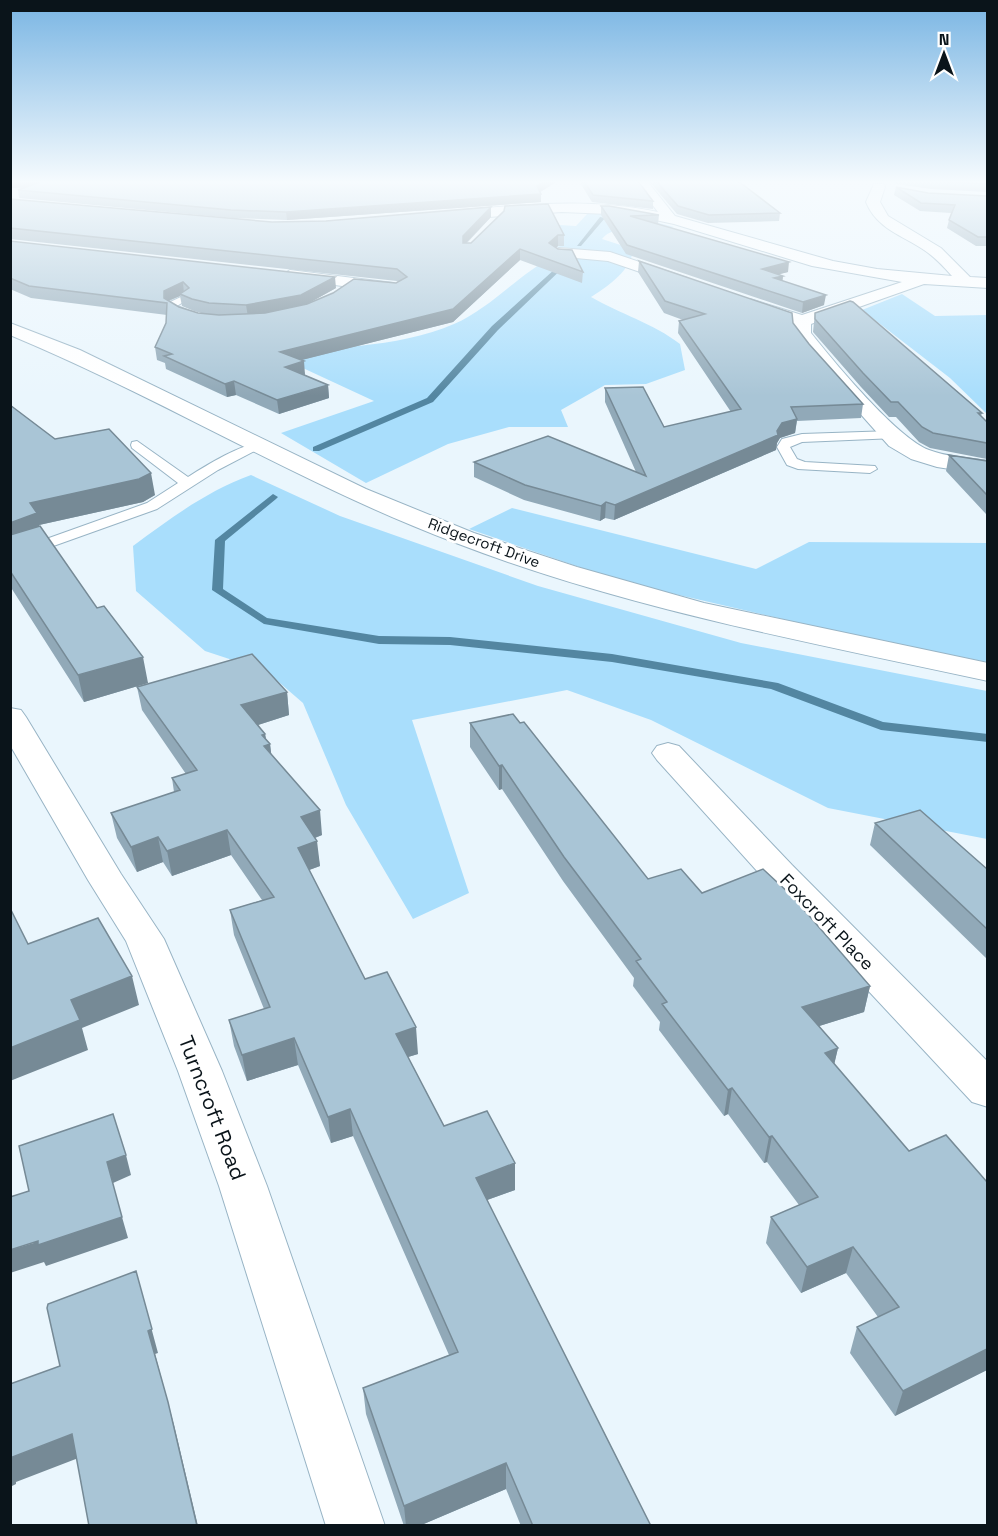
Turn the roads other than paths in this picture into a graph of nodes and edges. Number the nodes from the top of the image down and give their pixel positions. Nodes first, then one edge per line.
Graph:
1 (559, 253) edge
2 (783, 253) edge
3 (939, 253) edge
4 (277, 274) edge
5 (924, 280) junction
6 (966, 282) junction
7 (354, 283) junction
8 (987, 283) edge
9 (693, 285) edge
10 (397, 288) edge
11 (342, 296) edge
12 (183, 298) edge
13 (736, 299) edge
14 (201, 317) edge
15 (802, 321) junction
16 (10, 328) edge
17 (892, 435) junction
18 (137, 445) dead end
19 (258, 446) junction
20 (987, 468) edge
21 (870, 469) dead end
22 (187, 483) junction
23 (12, 555) edge
24 (987, 672) edge
25 (10, 717) edge
26 (668, 753) dead end
27 (987, 1090) edge
28 (356, 1526) edge

1 - 9 street
2 - 5 street
3 - 6 street
4 - 7 street
5 - 6 street
5 - 15 street
6 - 8 street
7 - 10 street
7 - 11 lane
12 - 14 lane
13 - 15 street
15 - 17 street
16 - 19 street, Ridgecroft Drive
17 - 20 street
17 - 21 lane
18 - 22 lane
19 - 22 lane
19 - 24 street, Ridgecroft Drive
22 - 23 lane
25 - 28 street, Turncroft Road
26 - 27 street, Foxcroft Place

